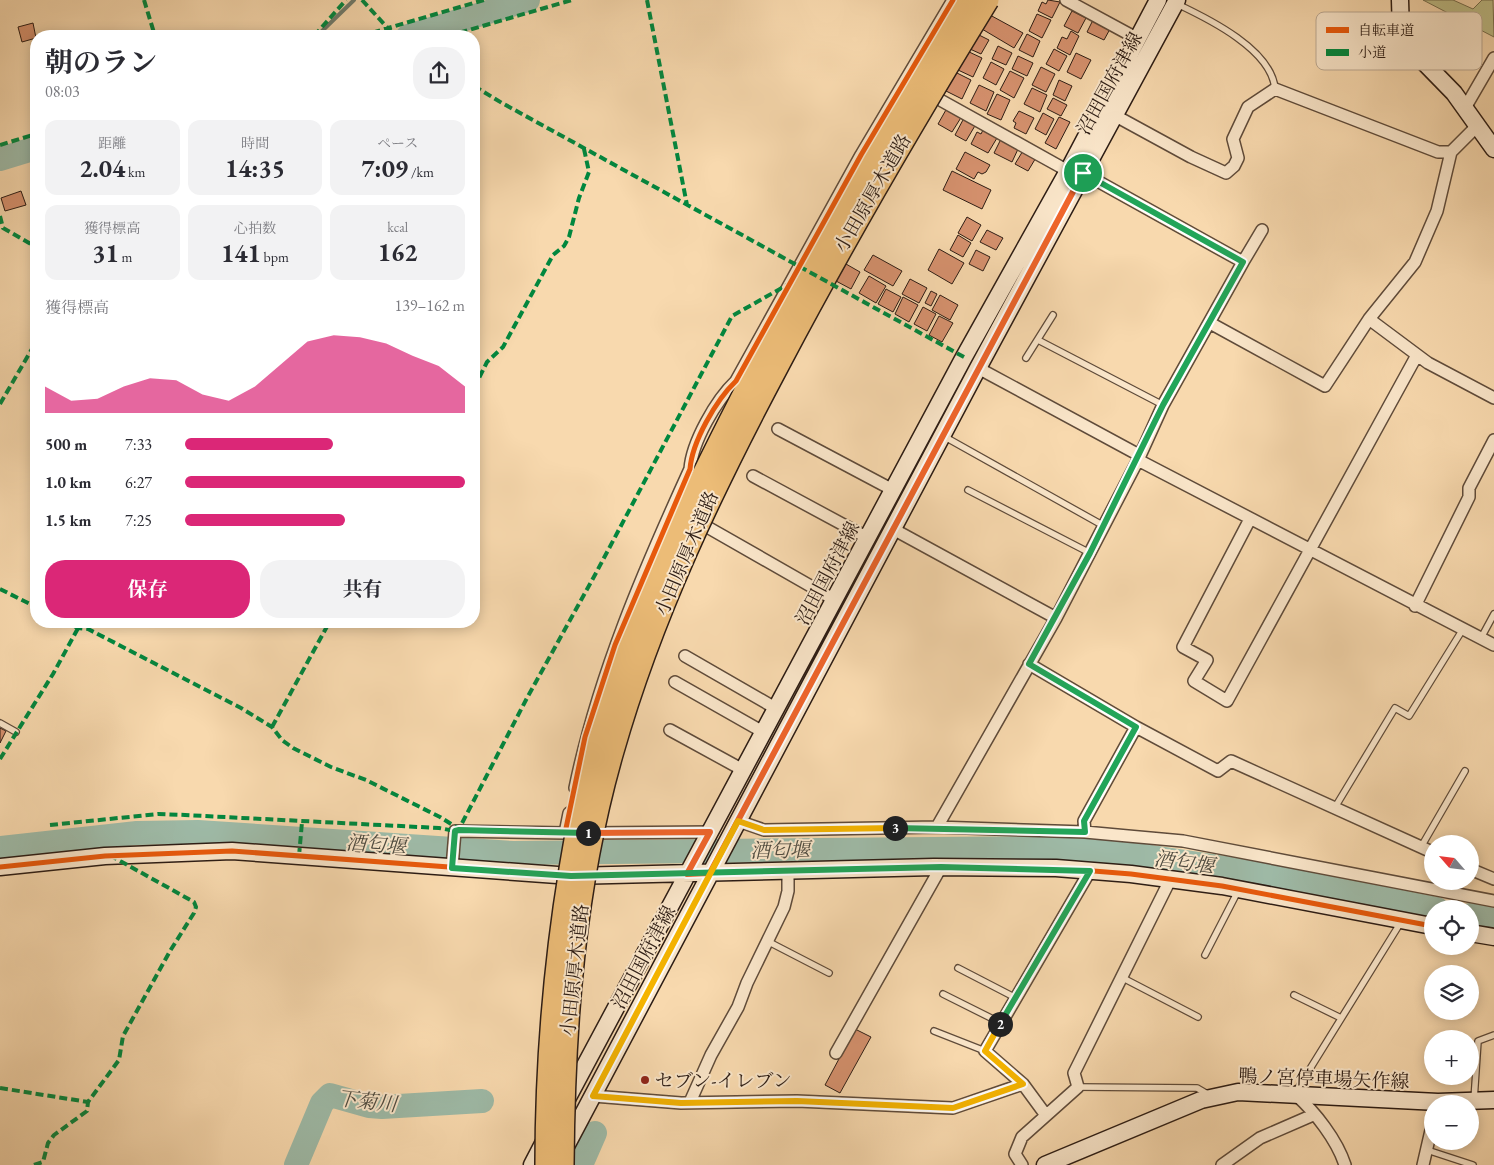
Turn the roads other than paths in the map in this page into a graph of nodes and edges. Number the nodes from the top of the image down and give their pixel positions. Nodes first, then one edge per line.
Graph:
1 (953, 0) edge
2 (968, 0) edge
3 (988, 0) edge
4 (1066, 0) edge
5 (1158, 0) edge
6 (1176, 1) edge
7 (1138, 38) junction
8 (1494, 58) edge
9 (1433, 70) edge
10 (1275, 89) junction
11 (942, 101) dead end
12 (1465, 108) junction
13 (1114, 115) junction
14 (1477, 126) junction
15 (1494, 149) edge
16 (1451, 152) junction
17 (1076, 172) junction
18 (1262, 230) dead end
19 (1243, 262) junction
20 (1053, 315) dead end
21 (1369, 319) junction
22 (1210, 323) junction
23 (1038, 340) junction
24 (1417, 355) junction
25 (1026, 358) dead end
26 (978, 368) junction
27 (1494, 398) edge
28 (1163, 405) junction
29 (778, 429) dead end
30 (943, 436) junction
31 (1494, 440) edge
32 (1138, 458) junction
33 (753, 476) dead end
34 (893, 490) junction
35 (968, 490) dead end
36 (1250, 519) junction
37 (1104, 526) junction
38 (709, 528) dead end
39 (893, 529) junction
40 (868, 538) junction
41 (1308, 550) junction
42 (1090, 553) junction
43 (835, 600) junction
44 (1415, 606) junction
45 (1494, 614) edge
46 (1056, 618) junction
47 (1463, 629) junction
48 (1480, 638) junction
49 (1494, 645) edge
50 (685, 656) dead end
51 (1029, 664) junction
52 (675, 682) dead end
53 (777, 709) junction
54 (0, 723) edge
55 (1136, 727) junction
56 (670, 730) dead end
57 (16, 732) dead end
58 (763, 732) junction
59 (743, 770) junction
60 (1465, 772) dead end
61 (1334, 809) junction
62 (738, 821) junction
63 (938, 828) junction
64 (1085, 832) junction
65 (565, 833) junction
66 (707, 836) junction
67 (1421, 847) junction
68 (1424, 848) edge
69 (0, 867) edge
70 (941, 867) junction
71 (452, 868) junction
72 (712, 869) junction
73 (689, 870) junction
74 (788, 870) junction
75 (1090, 871) junction
76 (1479, 873) edge
77 (1170, 878) junction
78 (1494, 879) edge
79 (1238, 889) junction
80 (1493, 900) edge
81 (1402, 920) junction
82 (1424, 924) edge
83 (1479, 934) edge
84 (1494, 937) edge
85 (767, 941) junction
86 (1205, 955) dead end
87 (958, 968) dead end
88 (830, 973) dead end
89 (1121, 977) junction
90 (943, 994) dead end
91 (1294, 995) dead end
92 (1016, 998) junction
93 (1198, 1017) dead end
94 (1342, 1018) junction
95 (1001, 1024) junction
96 (934, 1031) dead end
97 (1494, 1035) edge
98 (985, 1051) junction
99 (836, 1054) dead end
100 (1023, 1084) junction
101 (1078, 1087) junction
102 (1294, 1094) junction
103 (1474, 1095) edge
104 (593, 1096) junction
105 (1212, 1098) junction
106 (1494, 1100) edge
107 (690, 1102) junction
108 (1424, 1102) edge
109 (1479, 1102) edge
110 (1045, 1114) junction
111 (1313, 1114) junction
112 (1427, 1150) joint
113 (532, 1165) edge
114 (546, 1165) edge
115 (556, 1165) edge
116 (563, 1165) edge
117 (1022, 1165) edge
118 (1045, 1165) edge
119 (1222, 1165) edge
120 (1345, 1165) edge
121 (1423, 1165) edge
122 (1473, 1165) edge

1 - 65 street
2 - 114 highway, 小田原厚木道路, bridge
3 - 116 highway, 小田原厚木道路, bridge
4 - 7 street
5 - 7 main road, 沼田国府津線
6 - 10 lane
6 - 13 main road, 沼田国府津線
7 - 17 main road, 沼田国府津線
8 - 12 street
9 - 12 main road
10 - 13 street
10 - 16 street
11 - 17 street
12 - 14 main road
13 - 17 main road, 沼田国府津線
14 - 15 main road
14 - 16 street
16 - 21 street
17 - 19 street
17 - 26 main road, 沼田国府津線
17 - 34 main road, 沼田国府津線
18 - 19 street
19 - 22 street
20 - 23 lane
21 - 22 street
21 - 24 street
22 - 28 street
23 - 25 lane
23 - 28 lane
24 - 27 street
24 - 41 street
26 - 30 main road, 沼田国府津線
26 - 32 street
28 - 32 street
29 - 34 street
30 - 37 lane
30 - 39 main road, 沼田国府津線
31 - 44 street
32 - 36 street
32 - 37 street
33 - 40 street
34 - 40 main road, 沼田国府津線
35 - 42 lane
36 - 41 street
36 - 41 street
37 - 42 street
38 - 43 street
39 - 46 street
39 - 62 main road, 沼田国府津線
40 - 43 main road, 沼田国府津線
41 - 44 street
42 - 46 street
43 - 53 main road, 沼田国府津線
44 - 47 street
45 - 48 lane
46 - 51 street
47 - 48 street
47 - 61 lane
48 - 49 street
50 - 53 street
51 - 55 street
51 - 63 street
52 - 58 street
53 - 58 main road, 沼田国府津線
54 - 57 lane
55 - 61 street
55 - 64 street
56 - 59 street
58 - 59 main road, 沼田国府津線
59 - 66 main road, 沼田国府津線
60 - 67 lane
61 - 67 street
62 - 63 street
62 - 72 main road, 沼田国府津線
63 - 64 street
64 - 80 street
65 - 66 street
65 - 71 street
66 - 73 main road, 沼田国府津線
67 - 68 street
69 - 71 main road
70 - 74 main road
70 - 75 main road
70 - 99 street
71 - 73 main road
72 - 73 main road
72 - 74 main road
72 - 104 main road, 沼田国府津線
73 - 113 main road, 沼田国府津線
74 - 85 street
75 - 77 main road
75 - 92 street
76 - 78 street
77 - 79 main road
77 - 89 street
79 - 81 main road
79 - 86 lane
81 - 82 main road
81 - 94 lane
83 - 84 main road
85 - 88 lane
85 - 107 street
87 - 92 lane
89 - 93 lane
89 - 101 street
90 - 95 lane
91 - 94 lane
92 - 95 street
94 - 102 lane
95 - 98 street
96 - 98 lane
97 - 103 lane
98 - 100 street
100 - 107 street
100 - 110 street
101 - 105 lane
101 - 110 street
102 - 105 main road, 鴨ノ宮停車場矢作線
102 - 108 main road, 鴨ノ宮停車場矢作線
102 - 111 street
104 - 107 street
104 - 115 main road, 沼田国府津線
105 - 118 main road, 鴨ノ宮停車場矢作線
106 - 109 main road, 鴨ノ宮停車場矢作線
110 - 117 street
111 - 119 street
111 - 120 street
112 - 121 street
112 - 122 lane

